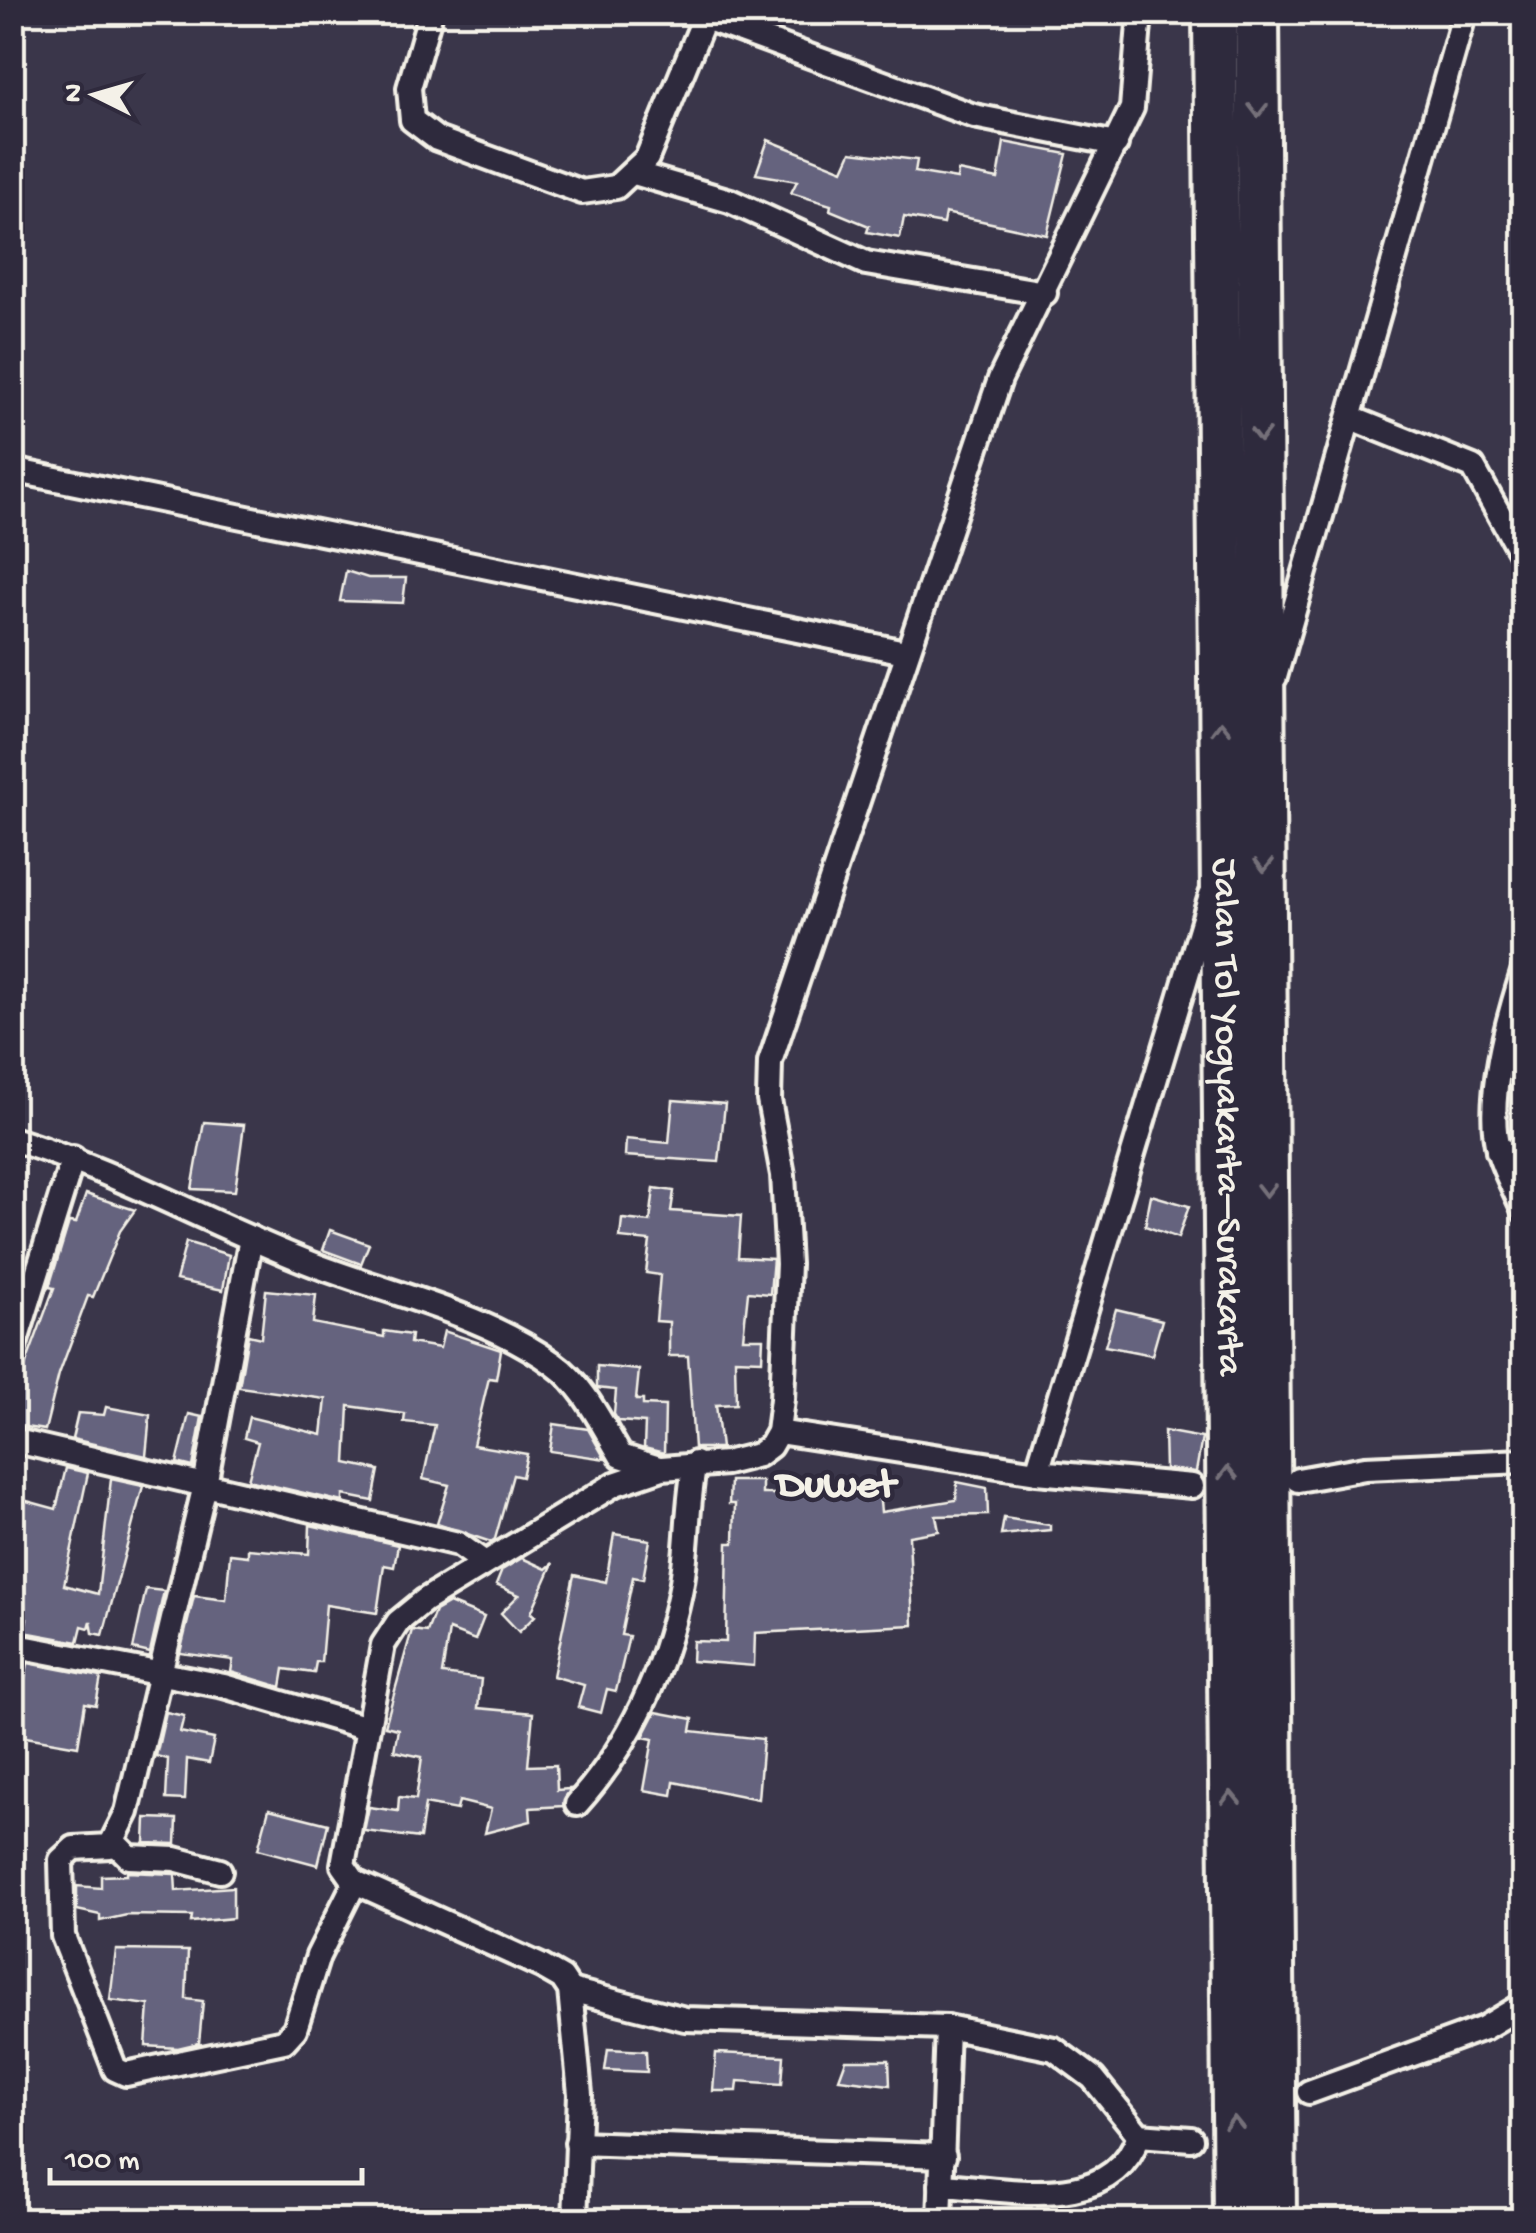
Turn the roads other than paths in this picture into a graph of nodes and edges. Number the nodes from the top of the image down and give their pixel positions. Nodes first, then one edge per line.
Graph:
1 (431, 12) edge
2 (1140, 12) edge
3 (1214, 12) edge
4 (1257, 12) edge
5 (1465, 12) edge
6 (700, 14) edge
7 (1116, 144) junction
8 (634, 173) junction
9 (1044, 293) junction
10 (1351, 418) junction
11 (12, 470) edge
12 (1524, 559) edge
13 (905, 652) junction
14 (1524, 970) edge
15 (12, 1139) edge
16 (1498, 1150) junction
17 (1524, 1153) edge
18 (74, 1158) junction
19 (1524, 1211) edge
20 (251, 1238) junction
21 (12, 1354) edge
22 (778, 1432) junction
23 (12, 1440) edge
24 (621, 1456) junction
25 (1524, 1461) edge
26 (695, 1464) junction
27 (662, 1468) junction
28 (1037, 1472) junction
29 (1298, 1480) dead end
30 (615, 1484) junction
31 (205, 1485) junction
32 (1192, 1486) dead end
33 (482, 1561) junction
34 (12, 1645) edge
35 (158, 1676) junction
36 (367, 1728) junction
37 (577, 1804) dead end
38 (114, 1842) junction
39 (220, 1870) dead end
40 (356, 1882) junction
41 (570, 1990) junction
42 (1524, 2004) edge
43 (947, 2027) junction
44 (1309, 2092) dead end
45 (1139, 2135) junction
46 (1191, 2139) dead end
47 (577, 2143) junction
48 (944, 2156) junction
49 (941, 2185) junction
50 (574, 2220) edge
51 (940, 2220) edge
52 (1235, 2220) edge
53 (1274, 2220) edge

1 - 8 street
2 - 7 street
52 -> 3 highway, Jalan Tol Yogyakarta–Surakarta
4 -> 53 highway, Jalan Tol Yogyakarta–Surakarta
5 - 10 street
6 - 7 street
6 - 8 street
7 - 9 street
8 - 9 street
9 - 13 street
10 - 12 street
10 - 28 street
11 - 13 street
13 - 22 street
14 - 16 street
15 - 18 street
16 - 17 street
16 - 19 street
18 - 20 street
18 - 21 street
20 - 24 street
20 - 31 street
22 - 26 street
22 - 28 street
23 - 31 street
24 - 27 street
24 - 30 street
25 - 29 street
26 - 27 street
26 - 37 street
27 - 30 street
28 - 32 street
30 - 33 street
31 - 33 street
31 - 35 street
33 - 36 street
34 - 35 street
35 - 36 street
35 - 38 street
36 - 40 street
38 - 39 street
38 - 40 street
40 - 41 street
41 - 43 street
41 - 47 street
42 - 44 street
43 - 45 street
43 - 48 street
45 - 46 street
45 - 49 street
47 - 48 street
47 - 50 street
48 - 49 street
49 - 51 street

